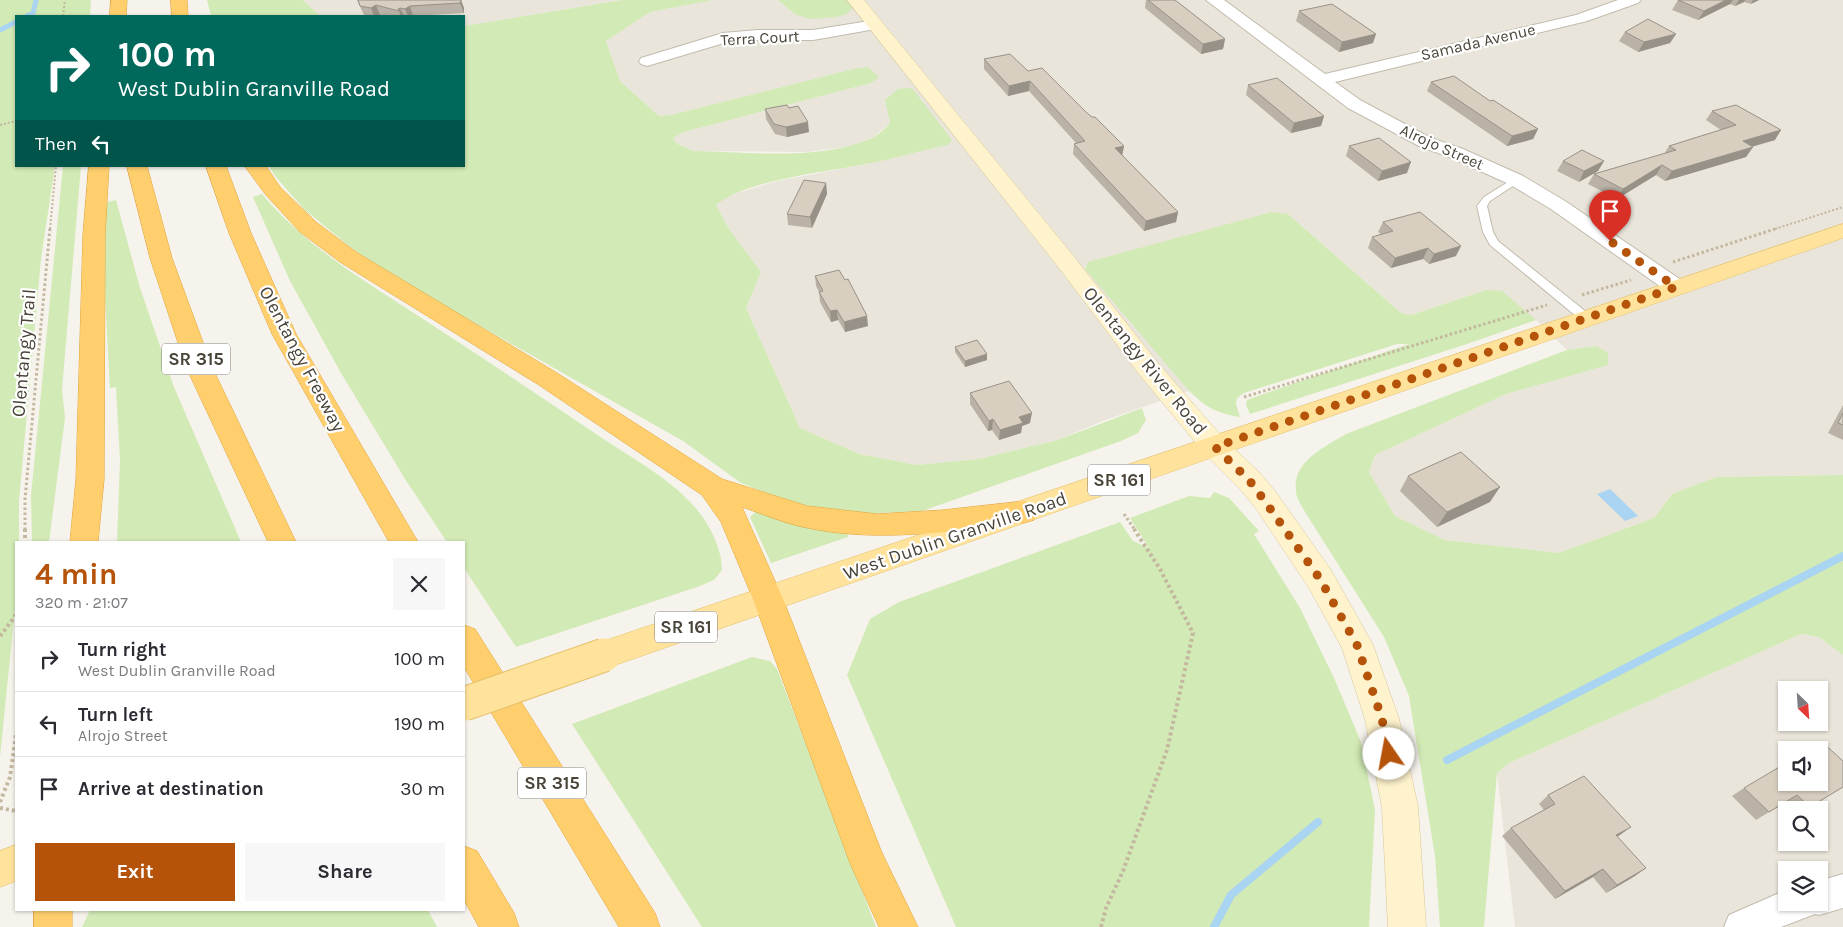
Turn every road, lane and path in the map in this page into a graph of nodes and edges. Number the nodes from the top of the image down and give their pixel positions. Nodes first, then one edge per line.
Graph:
1 (65, 0) edge
2 (119, 0) edge
3 (855, 0) edge
4 (1214, 0) edge
5 (1633, 0) edge
6 (63, 15) edge
7 (118, 15) edge
8 (875, 25) junction
9 (647, 61) dead end
10 (1322, 80) junction
11 (15, 121) edge
12 (0, 125) edge
13 (56, 167) edge
14 (99, 167) edge
15 (137, 167) edge
16 (216, 167) edge
17 (256, 167) edge
18 (1516, 180) junction
19 (1843, 231) edge
20 (1676, 287) junction
21 (1586, 318) junction
22 (1215, 447) junction
23 (712, 487) junction
24 (1024, 512) junction
25 (1124, 514) dead end
26 (25, 541) edge
27 (84, 541) edge
28 (282, 541) edge
29 (403, 541) edge
30 (768, 599) junction
31 (15, 616) edge
32 (0, 636) edge
33 (465, 641) edge
34 (465, 704) edge
35 (15, 745) edge
36 (0, 802) edge
37 (0, 808) edge
38 (15, 811) edge
39 (15, 863) edge
40 (465, 866) edge
41 (0, 869) edge
42 (1843, 891) edge
43 (1828, 895) edge
44 (1778, 910) edge
45 (53, 911) edge
46 (52, 927) edge
47 (500, 927) edge
48 (641, 927) edge
49 (898, 927) edge
50 (1101, 927) edge
51 (1407, 927) edge
52 (1741, 927) edge

1 - 6 path
2 - 7 highway
3 - 8 main road, Olentangy River Road
4 - 10 street, Alrojo Street
5 - 10 street, Samada Avenue
8 - 9 street, Terra Court
8 - 22 main road, Olentangy River Road
10 - 18 street, Alrojo Street
11 - 12 path
13 - 26 path, Olentangy Trail
14 - 27 highway
15 - 28 highway, SR 315
16 - 29 highway, Olentangy Freeway
17 - 23 highway
18 - 20 street, Alrojo Street
18 - 21 lane
19 - 20 main road, West Dublin Granville Road / SR 161
20 - 21 main road, West Dublin Granville Road / SR 161
21 - 22 main road, West Dublin Granville Road / SR 161
22 - 24 main road, West Dublin Granville Road / SR 161
22 - 51 main road, Olentangy River Road
23 - 24 highway
23 - 30 highway
24 - 30 main road, West Dublin Granville Road / SR 161
25 - 50 path
30 - 34 main road, West Dublin Granville Road / SR 161, bridge
30 - 49 highway
31 - 32 path
33 - 48 highway, SR 315
35 - 36 path
37 - 38 path
39 - 41 main road
40 - 47 highway
42 - 43 street
44 - 52 street
45 - 46 highway

